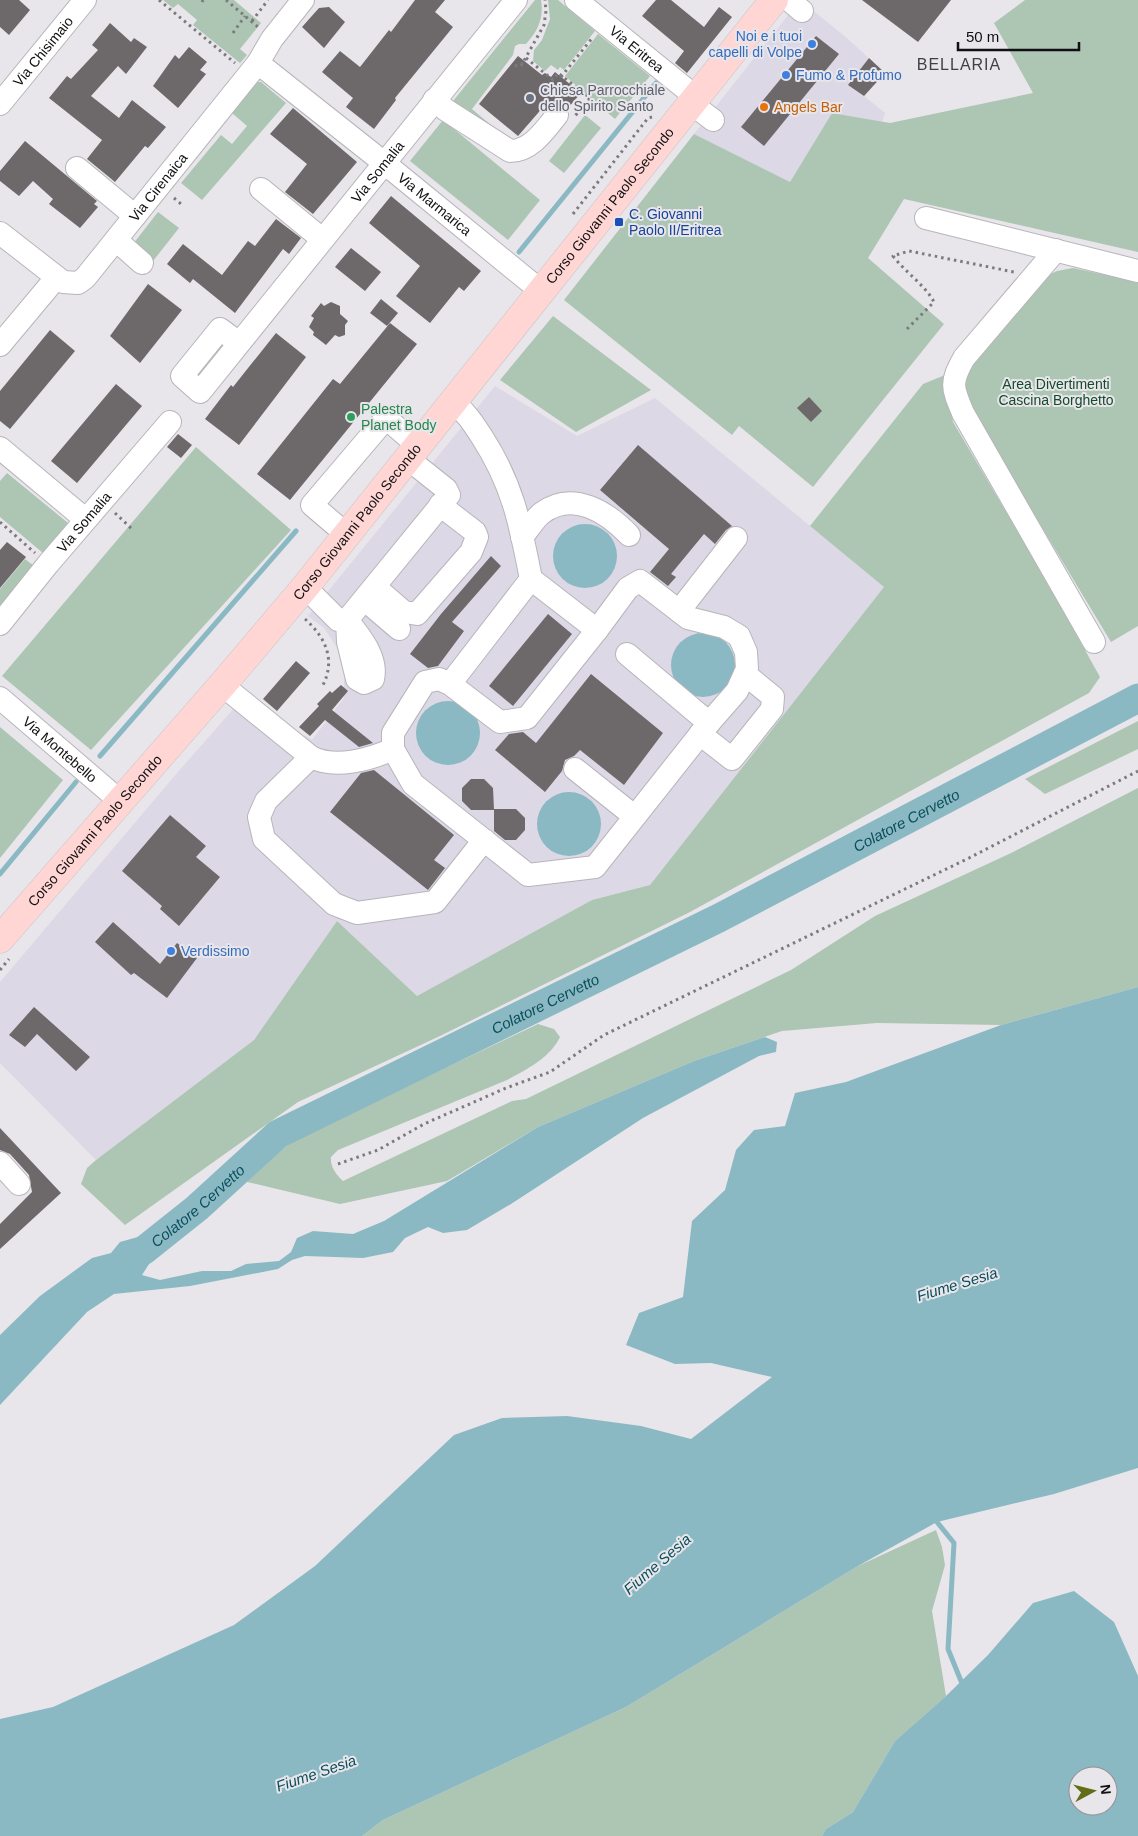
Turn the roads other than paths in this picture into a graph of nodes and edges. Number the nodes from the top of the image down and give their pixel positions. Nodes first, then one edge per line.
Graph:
1 (85, 0) edge
2 (303, 0) edge
3 (516, 0) edge
4 (576, 0) edge
5 (774, 0) edge
6 (253, 69) junction
7 (434, 100) junction
8 (694, 101) junction
9 (0, 104) edge
10 (564, 118) road end
11 (714, 120) dead end
12 (384, 162) junction
13 (76, 168) dead end
14 (261, 189) dead end
15 (135, 216) junction
16 (926, 218) dead end
17 (0, 233) edge
18 (322, 239) junction
19 (116, 240) junction
20 (1056, 250) junction
21 (142, 263) dead end
22 (1138, 271) edge
23 (56, 278) junction
24 (541, 291) junction
25 (0, 345) edge
26 (200, 392) dead end
27 (452, 401) junction
28 (170, 422) dead end
29 (0, 448) edge
30 (412, 452) junction
31 (440, 505) junction
32 (85, 519) junction
33 (346, 534) junction
34 (629, 535) dead end
35 (522, 537) junction
36 (736, 538) dead end
37 (531, 578) junction
38 (370, 593) junction
39 (297, 596) junction
40 (679, 611) junction
41 (0, 624) edge
42 (399, 629) dead end
43 (597, 630) junction
44 (1094, 642) dead end
45 (627, 654) dead end
46 (745, 674) junction
47 (450, 684) junction
48 (222, 685) junction
49 (0, 698) edge
50 (704, 728) junction
51 (393, 750) junction
52 (311, 757) junction
53 (575, 769) dead end
54 (120, 801) junction
55 (634, 816) junction
56 (484, 840) junction
57 (0, 939) edge
58 (0, 1163) edge
59 (19, 1184) dead end

1 - 9 street, Via Chisimaio
2 - 6 street, Via Cirenaica
3 - 7 street, Via Somalia
4 - 8 street, Via Eritrea
5 - 8 main road, Corso Giovanni Paolo Secondo
6 - 12 street, Via Marmarica
6 - 15 street, Via Cirenaica
7 - 10 street
7 - 12 street, Via Somalia
8 - 11 street, Via Eritrea
8 - 24 main road, Corso Giovanni Paolo Secondo
12 - 18 street, Via Somalia
12 - 24 street, Via Marmarica
13 - 15 street
14 - 18 street
15 - 19 street, Via Cirenaica
16 - 20 street
17 - 23 street
18 - 26 street, Via Somalia
19 - 21 street
19 - 23 street, Via Cirenaica
20 - 22 street
20 - 44 street
23 - 25 street
24 - 27 main road, Corso Giovanni Paolo Secondo
27 - 30 main road, Corso Giovanni Paolo Secondo
27 - 35 street
28 - 32 street, Via Somalia
29 - 32 street
30 - 31 street
30 - 33 main road, Corso Giovanni Paolo Secondo
30 - 33 street
31 - 38 street
31 - 38 street
32 - 41 street, Via Somalia
33 - 39 main road, Corso Giovanni Paolo Secondo
34 - 35 street
35 - 37 street
36 - 40 street
37 - 43 street
37 - 47 street
38 - 39 street
38 - 42 street
39 - 48 main road, Corso Giovanni Paolo Secondo
40 - 43 street
40 - 46 street
43 - 47 street
45 - 50 street
46 - 50 street
46 - 50 street
47 - 51 street
48 - 52 street
48 - 54 main road, Corso Giovanni Paolo Secondo
49 - 54 street, Via Montebello
50 - 55 street
51 - 52 street
51 - 56 street
52 - 56 street
53 - 55 street
54 - 57 main road, Corso Giovanni Paolo Secondo
55 - 56 street
58 - 59 street

